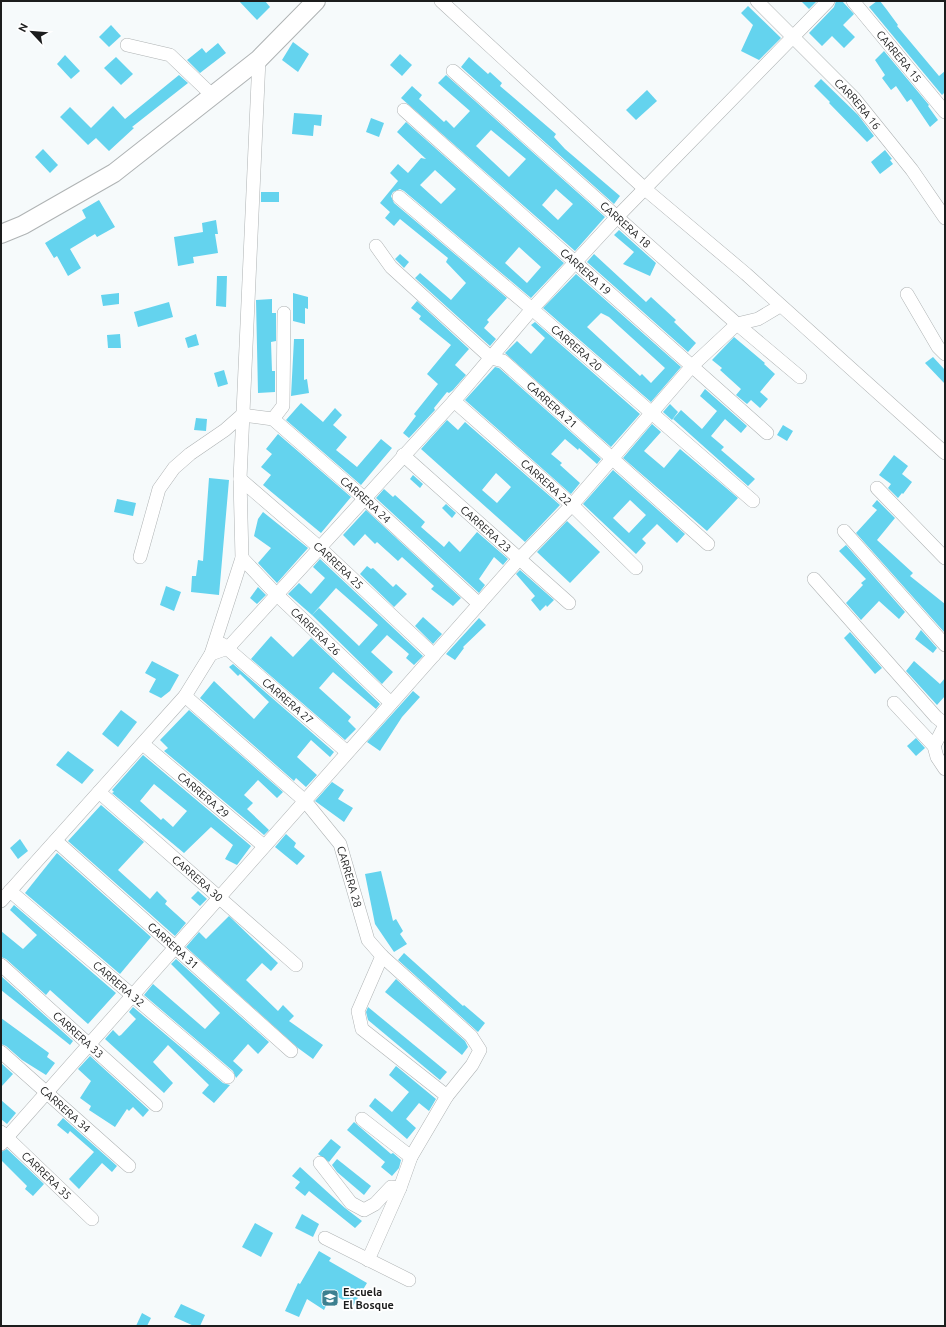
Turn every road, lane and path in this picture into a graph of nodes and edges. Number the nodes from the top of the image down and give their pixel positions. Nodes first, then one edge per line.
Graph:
1 (316, 1) edge
2 (441, 1) edge
3 (757, 1) edge
4 (828, 1) edge
5 (853, 1) edge
6 (794, 36) junction
7 (127, 45) dead end
8 (259, 59) junction
9 (453, 71) dead end
10 (213, 96) junction
11 (404, 110) dead end
12 (945, 112) edge
13 (645, 189) junction
14 (398, 197) dead end
15 (618, 216) junction
16 (945, 218) edge
17 (1, 234) edge
18 (376, 246) dead end
19 (576, 263) junction
20 (907, 294) dead end
21 (780, 306) junction
22 (532, 309) junction
23 (284, 313) dead end
24 (737, 324) junction
25 (943, 347) edge
26 (491, 358) junction
27 (692, 366) junction
28 (800, 377) dead end
29 (454, 401) junction
30 (651, 412) junction
31 (242, 415) junction
32 (273, 419) junction
33 (767, 433) dead end
34 (945, 453) edge
35 (403, 455) junction
36 (611, 457) junction
37 (240, 479) junction
38 (877, 488) dead end
39 (364, 498) junction
40 (753, 502) dead end
41 (572, 505) junction
42 (844, 531) dead end
43 (708, 544) dead end
44 (320, 548) junction
45 (140, 557) dead end
46 (242, 558) junction
47 (945, 558) edge
48 (519, 559) junction
49 (636, 568) dead end
50 (814, 579) dead end
51 (276, 594) junction
52 (569, 603) dead end
53 (479, 604) junction
54 (216, 638) junction
55 (945, 645) edge
56 (228, 648) junction
57 (211, 654) junction
58 (434, 655) junction
59 (185, 696) junction
60 (391, 703) junction
61 (894, 703) dead end
62 (945, 724) edge
63 (143, 744) junction
64 (934, 746) junction
65 (347, 752) junction
66 (945, 769) edge
67 (99, 792) junction
68 (305, 800) junction
69 (56, 841) junction
70 (264, 846) junction
71 (10, 891) junction
72 (218, 898) junction
73 (1, 901) edge
74 (175, 947) junction
75 (382, 956) junction
76 (1, 965) edge
77 (296, 965) dead end
78 (132, 995) junction
79 (88, 1044) junction
80 (291, 1051) dead end
81 (1, 1052) edge
82 (228, 1077) dead end
83 (46, 1092) junction
84 (448, 1096) junction
85 (156, 1104) dead end
86 (362, 1119) dead end
87 (3, 1137) edge
88 (411, 1157) junction
89 (320, 1163) dead end
90 (130, 1166) dead end
91 (400, 1188) junction
92 (92, 1219) dead end
93 (325, 1238) dead end
94 (368, 1260) junction
95 (408, 1280) dead end

1 - 8 main road
2 - 13 street
3 - 6 street, CARRERA 16
4 - 6 street
5 - 12 street, CARRERA 15
6 - 13 street
6 - 16 street, CARRERA 16
7 - 10 street
8 - 10 main road
8 - 31 street
9 - 15 street, CARRERA 18
10 - 17 main road
11 - 19 street, CARRERA 19
13 - 15 street
13 - 21 street
14 - 22 street, CARRERA 20
15 - 19 street
15 - 24 street, CARRERA 18
18 - 26 street, CARRERA 21
19 - 22 street
19 - 27 street, CARRERA 19
20 - 25 street
21 - 24 street
21 - 34 street
22 - 26 street
22 - 30 street, CARRERA 20
23 - 32 street
24 - 27 street
24 - 28 street, CARRERA 18
26 - 29 street
26 - 36 street, CARRERA 21
27 - 30 street
27 - 33 street, CARRERA 19
29 - 35 street
29 - 41 street, CARRERA 22
30 - 36 street
30 - 40 street, CARRERA 20
31 - 32 street
31 - 37 street
31 - 45 street
32 - 39 street, CARRERA 24
35 - 39 street
35 - 48 street, CARRERA 23
36 - 41 street
36 - 43 street, CARRERA 21
37 - 44 street, CARRERA 25
37 - 46 street
38 - 47 street
39 - 44 street
39 - 53 street, CARRERA 24
41 - 48 street
41 - 49 street, CARRERA 22
42 - 55 street
44 - 51 street
44 - 58 street, CARRERA 25
46 - 51 street, CARRERA 26
46 - 54 street
48 - 52 street, CARRERA 23
48 - 53 street
50 - 62 street
51 - 56 street
51 - 60 street, CARRERA 26
53 - 58 street
54 - 56 street, CARRERA 27
54 - 57 street
56 - 57 street
56 - 65 street, CARRERA 27
57 - 59 street
58 - 60 street
59 - 63 street
59 - 68 street, CARRERA 28
60 - 65 street
61 - 64 street
62 - 64 street
63 - 67 street
63 - 70 street, CARRERA 29
64 - 66 street
65 - 68 street
67 - 69 street
67 - 72 street, CARRERA 30
68 - 70 street
68 - 75 street, CARRERA 28
69 - 71 street
69 - 74 street, CARRERA 31
70 - 72 street
71 - 73 street
71 - 78 street, CARRERA 32
72 - 74 street
72 - 77 street, CARRERA 30
74 - 78 street
74 - 80 street, CARRERA 31
75 - 84 street
75 - 84 street, CARRERA 28
76 - 79 street, CARRERA 33
78 - 79 street
78 - 82 street, CARRERA 32
79 - 83 street
79 - 85 street, CARRERA 33
81 - 83 street, CARRERA 34
83 - 87 street
83 - 90 street, CARRERA 34
84 - 88 street
86 - 88 street
87 - 92 street, CARRERA 35
88 - 91 street
89 - 91 street
91 - 94 street
93 - 94 street
94 - 95 street

